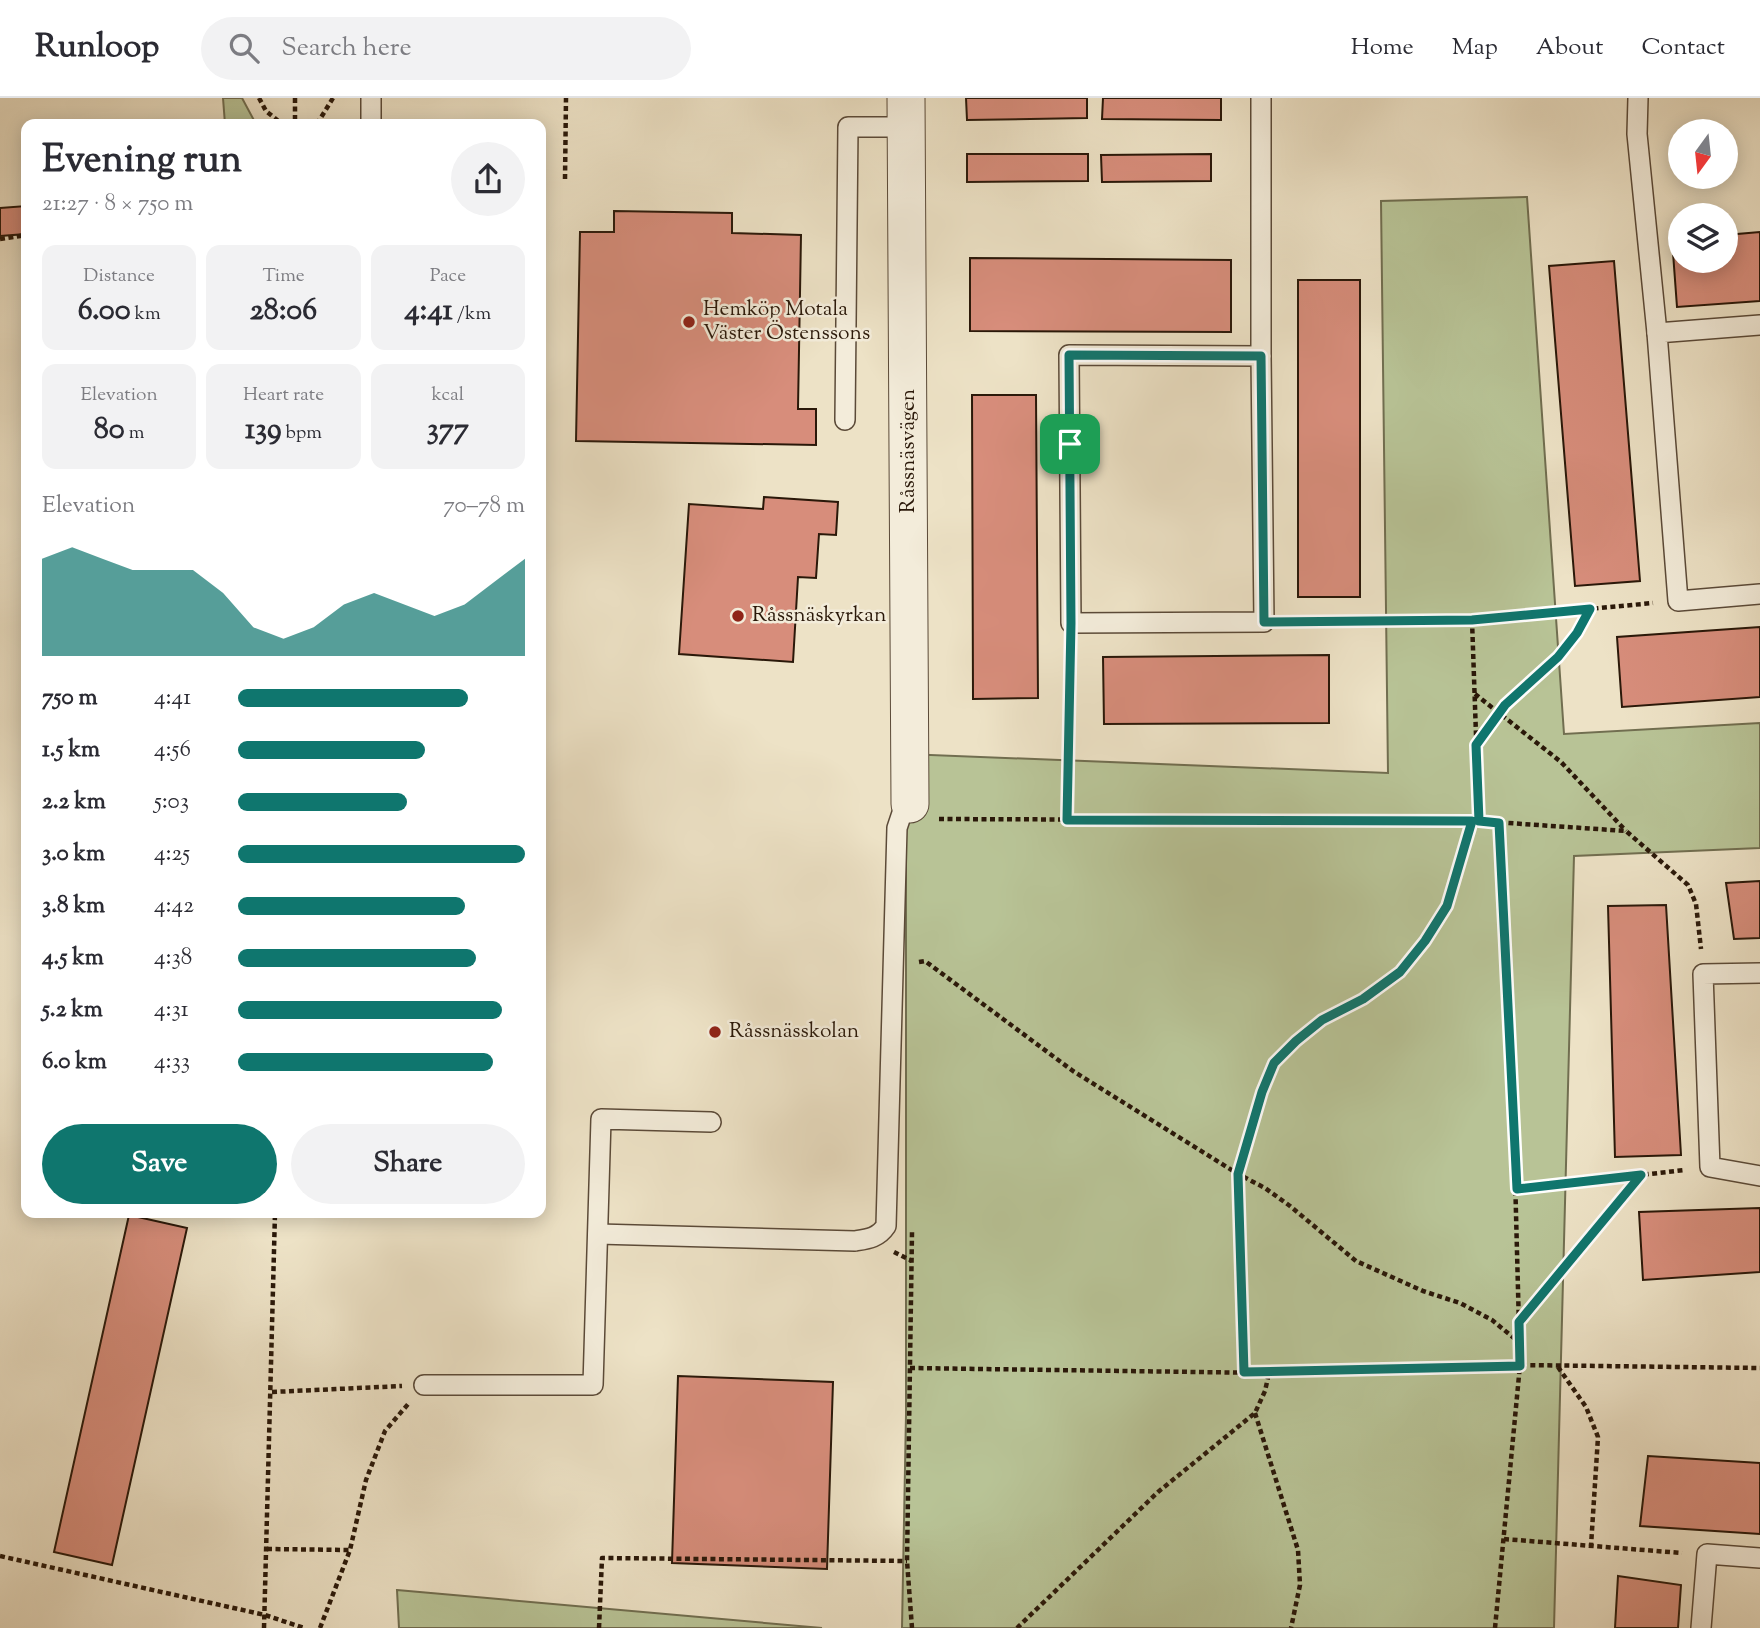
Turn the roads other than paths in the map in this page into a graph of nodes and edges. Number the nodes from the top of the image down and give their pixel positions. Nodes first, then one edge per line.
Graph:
1 (371, 98) edge
2 (1261, 98) edge
3 (1639, 98) edge
4 (906, 113) edge
5 (371, 119) edge
6 (1760, 325) edge
7 (1657, 333) junction
8 (1261, 356) junction
9 (845, 420) dead end
10 (1760, 594) edge
11 (921, 811) joint
12 (1760, 973) edge
13 (711, 1122) dead end
14 (1760, 1176) edge
15 (598, 1234) junction
16 (424, 1385) road end
17 (1760, 1558) edge
18 (1701, 1628) edge

1 - 5 lane
2 - 8 lane
3 - 7 lane
4 - 9 lane
4 - 11 street, Råssnäsvägen
6 - 7 lane
7 - 10 lane
8 - 8 lane
11 - 15 lane
12 - 14 lane
13 - 15 lane
15 - 16 lane
17 - 18 lane

